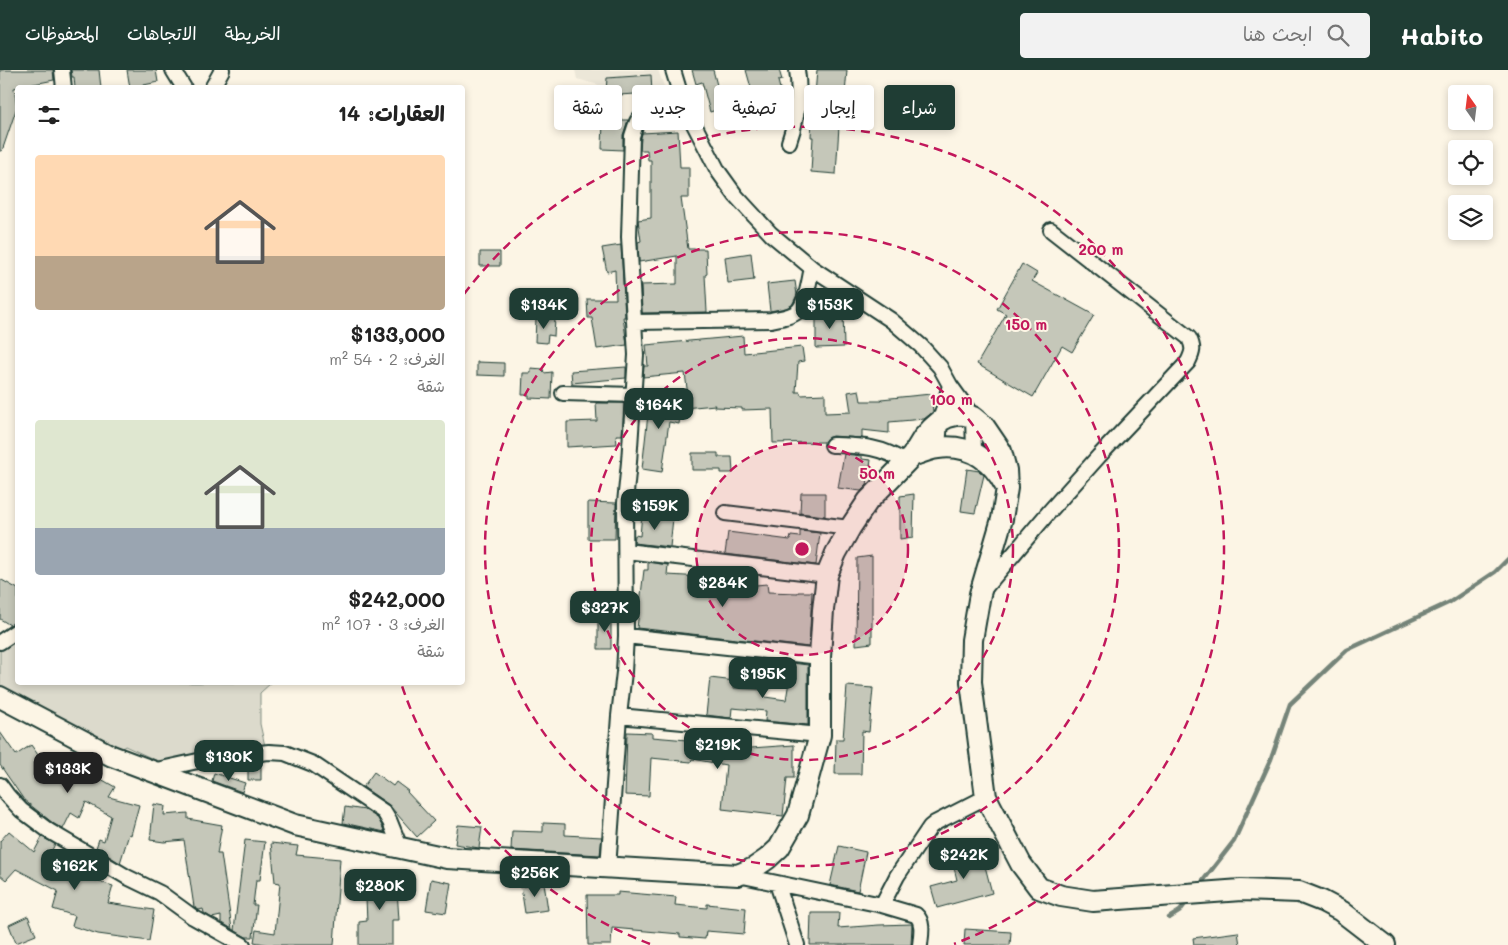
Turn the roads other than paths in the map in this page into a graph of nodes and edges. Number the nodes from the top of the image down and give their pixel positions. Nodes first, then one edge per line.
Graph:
1 (62, 70) edge
2 (174, 70) edge
3 (222, 70) edge
4 (674, 70) edge
5 (797, 70) edge
6 (64, 85) edge
7 (182, 85) edge
8 (214, 85) edge
9 (678, 85) edge
10 (634, 130) edge
11 (697, 130) edge
12 (790, 142) dead end
13 (1051, 230) dead end
14 (812, 268) junction
15 (635, 322) junction
16 (950, 385) junction
17 (563, 393) dead end
18 (634, 396) junction
19 (973, 417) junction
20 (940, 420) junction
21 (832, 445) dead end
22 (938, 448) junction
23 (974, 452) junction
24 (908, 459) junction
25 (1007, 488) junction
26 (725, 513) dead end
27 (850, 528) junction
28 (626, 551) junction
29 (827, 575) junction
30 (980, 594) junction
31 (15, 632) edge
32 (626, 636) junction
33 (0, 642) edge
34 (820, 657) junction
35 (0, 697) edge
36 (619, 716) junction
37 (820, 735) junction
38 (151, 772) junction
39 (0, 785) edge
40 (986, 797) junction
41 (400, 848) junction
42 (608, 868) junction
43 (738, 875) junction
44 (777, 883) junction
45 (882, 905) junction
46 (243, 945) edge
47 (797, 945) edge
48 (920, 945) edge
49 (1385, 945) edge

1 - 6 street
2 - 7 street
3 - 8 street
4 - 9 street
5 - 12 street
10 - 15 street
11 - 14 street
13 - 30 street
14 - 15 street
14 - 16 street
15 - 18 street
16 - 19 street
16 - 20 street
17 - 18 street
18 - 28 street
19 - 20 main road
19 - 23 street
19 - 25 main road
20 - 22 street
20 - 24 main road
21 - 24 street
22 - 23 main road
22 - 24 main road
23 - 25 main road
24 - 27 main road
25 - 30 main road
26 - 27 street
27 - 29 main road
28 - 29 street
28 - 32 street
29 - 34 main road
30 - 40 main road
31 - 33 street
32 - 34 street
32 - 36 street
34 - 37 main road
35 - 38 main road
36 - 37 street
36 - 42 street
37 - 43 main road
38 - 41 main road
38 - 41 street
39 - 46 street
40 - 45 street
40 - 49 main road
41 - 42 main road
42 - 43 main road
43 - 44 street
44 - 45 street
44 - 47 street
45 - 48 street

